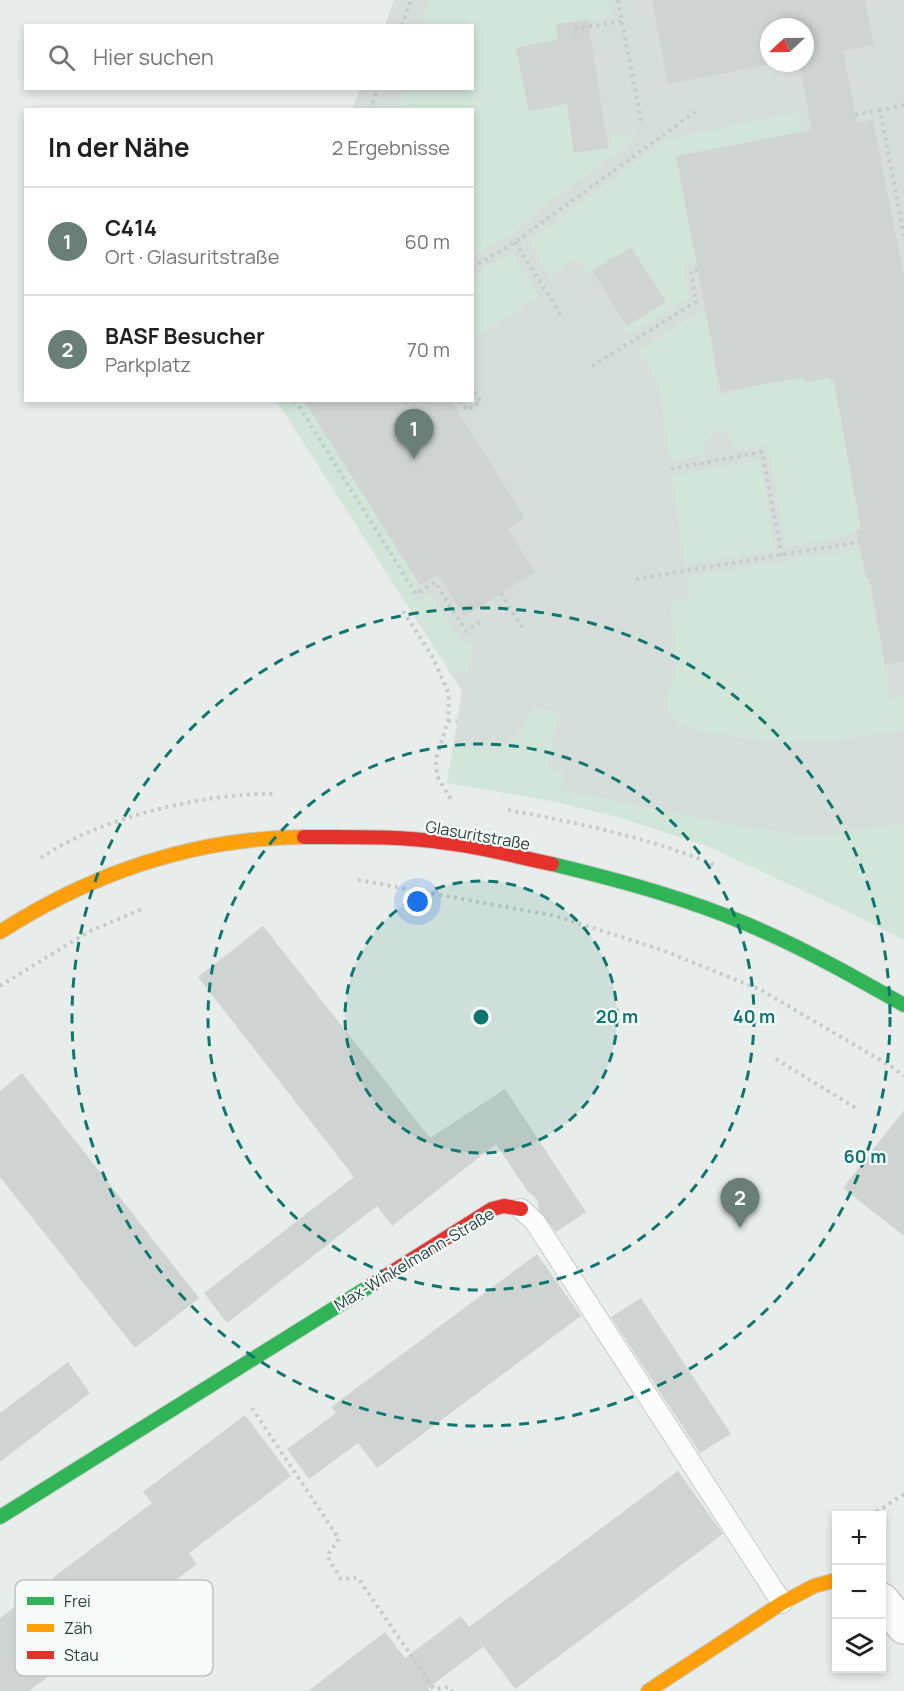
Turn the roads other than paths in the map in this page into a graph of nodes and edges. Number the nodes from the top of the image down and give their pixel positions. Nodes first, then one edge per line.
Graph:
1 (0, 932) edge
2 (904, 1005) edge
3 (521, 1209) joint
4 (0, 1517) edge
5 (832, 1581) edge
6 (782, 1603) junction
7 (886, 1605) edge
8 (904, 1627) edge
9 (648, 1691) edge

1 - 2 main road, Glasuritstraße
3 - 4 main road, Max-Winkelmann-Straße
3 - 6 lane, Max-Winkelmann-Straße
5 - 6 main road
6 - 9 main road
7 - 8 street

